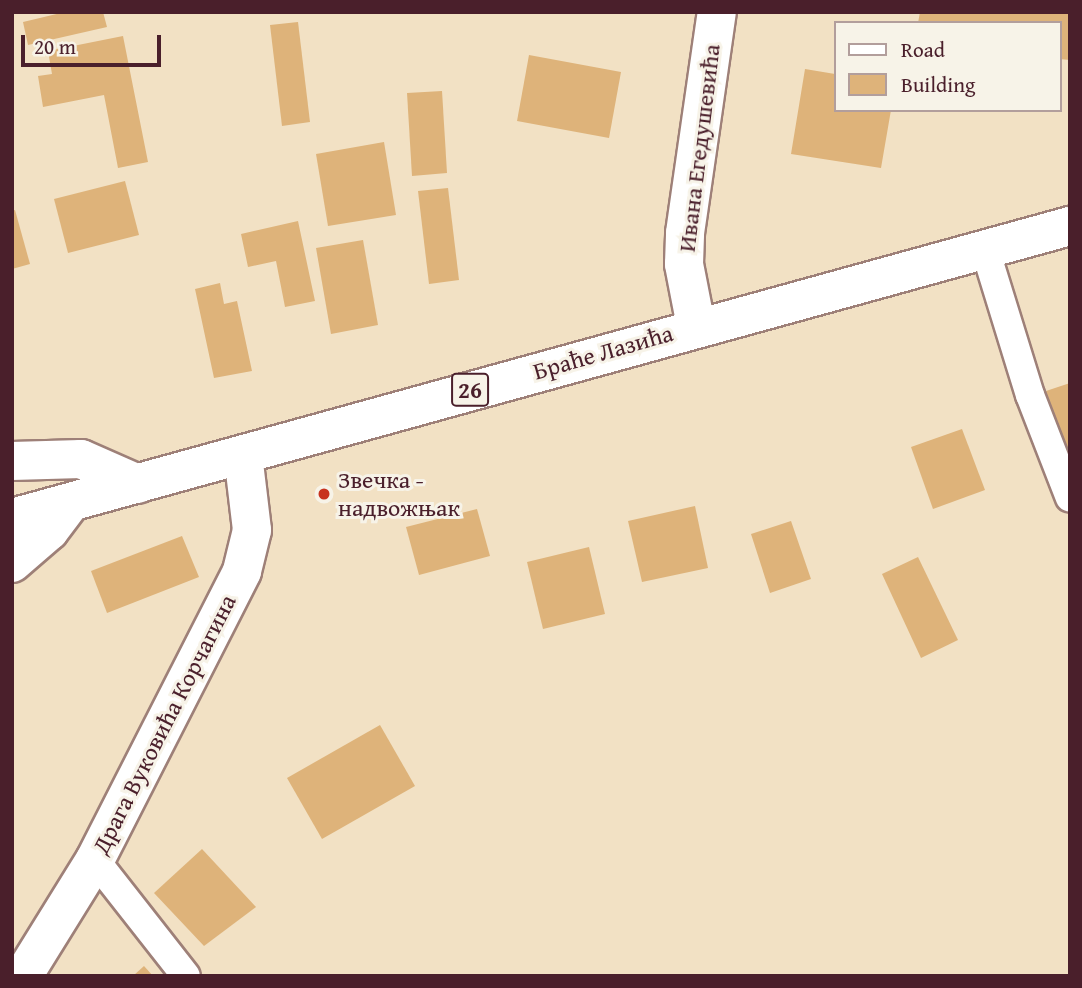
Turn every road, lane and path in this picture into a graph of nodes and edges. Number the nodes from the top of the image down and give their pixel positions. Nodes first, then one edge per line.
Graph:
1 (717, 12) edge
2 (1070, 226) edge
3 (985, 249) junction
4 (696, 326) junction
5 (243, 455) junction
6 (12, 461) edge
7 (138, 484) junction
8 (1070, 498) edge
9 (71, 502) junction
10 (12, 519) edge
11 (12, 563) edge
12 (94, 860) junction
13 (23, 976) edge
14 (186, 976) edge

1 - 4 main road, Ивана Егедушевића
2 - 3 main road, Браће Лазића / 26
3 - 4 main road, Браће Лазића / 26
3 - 8 lane
4 - 5 main road, Браће Лазића / 26
5 - 7 main road, Браће Лазића / 26
5 - 12 main road, Драга Вуковића Корчагина
6 - 7 main road
7 - 9 main road, Браће Лазића / 26
9 - 10 main road, Браће Лазића / 26
9 - 11 main road
12 - 13 main road, Драга Вуковића Корчагина
12 - 14 lane

